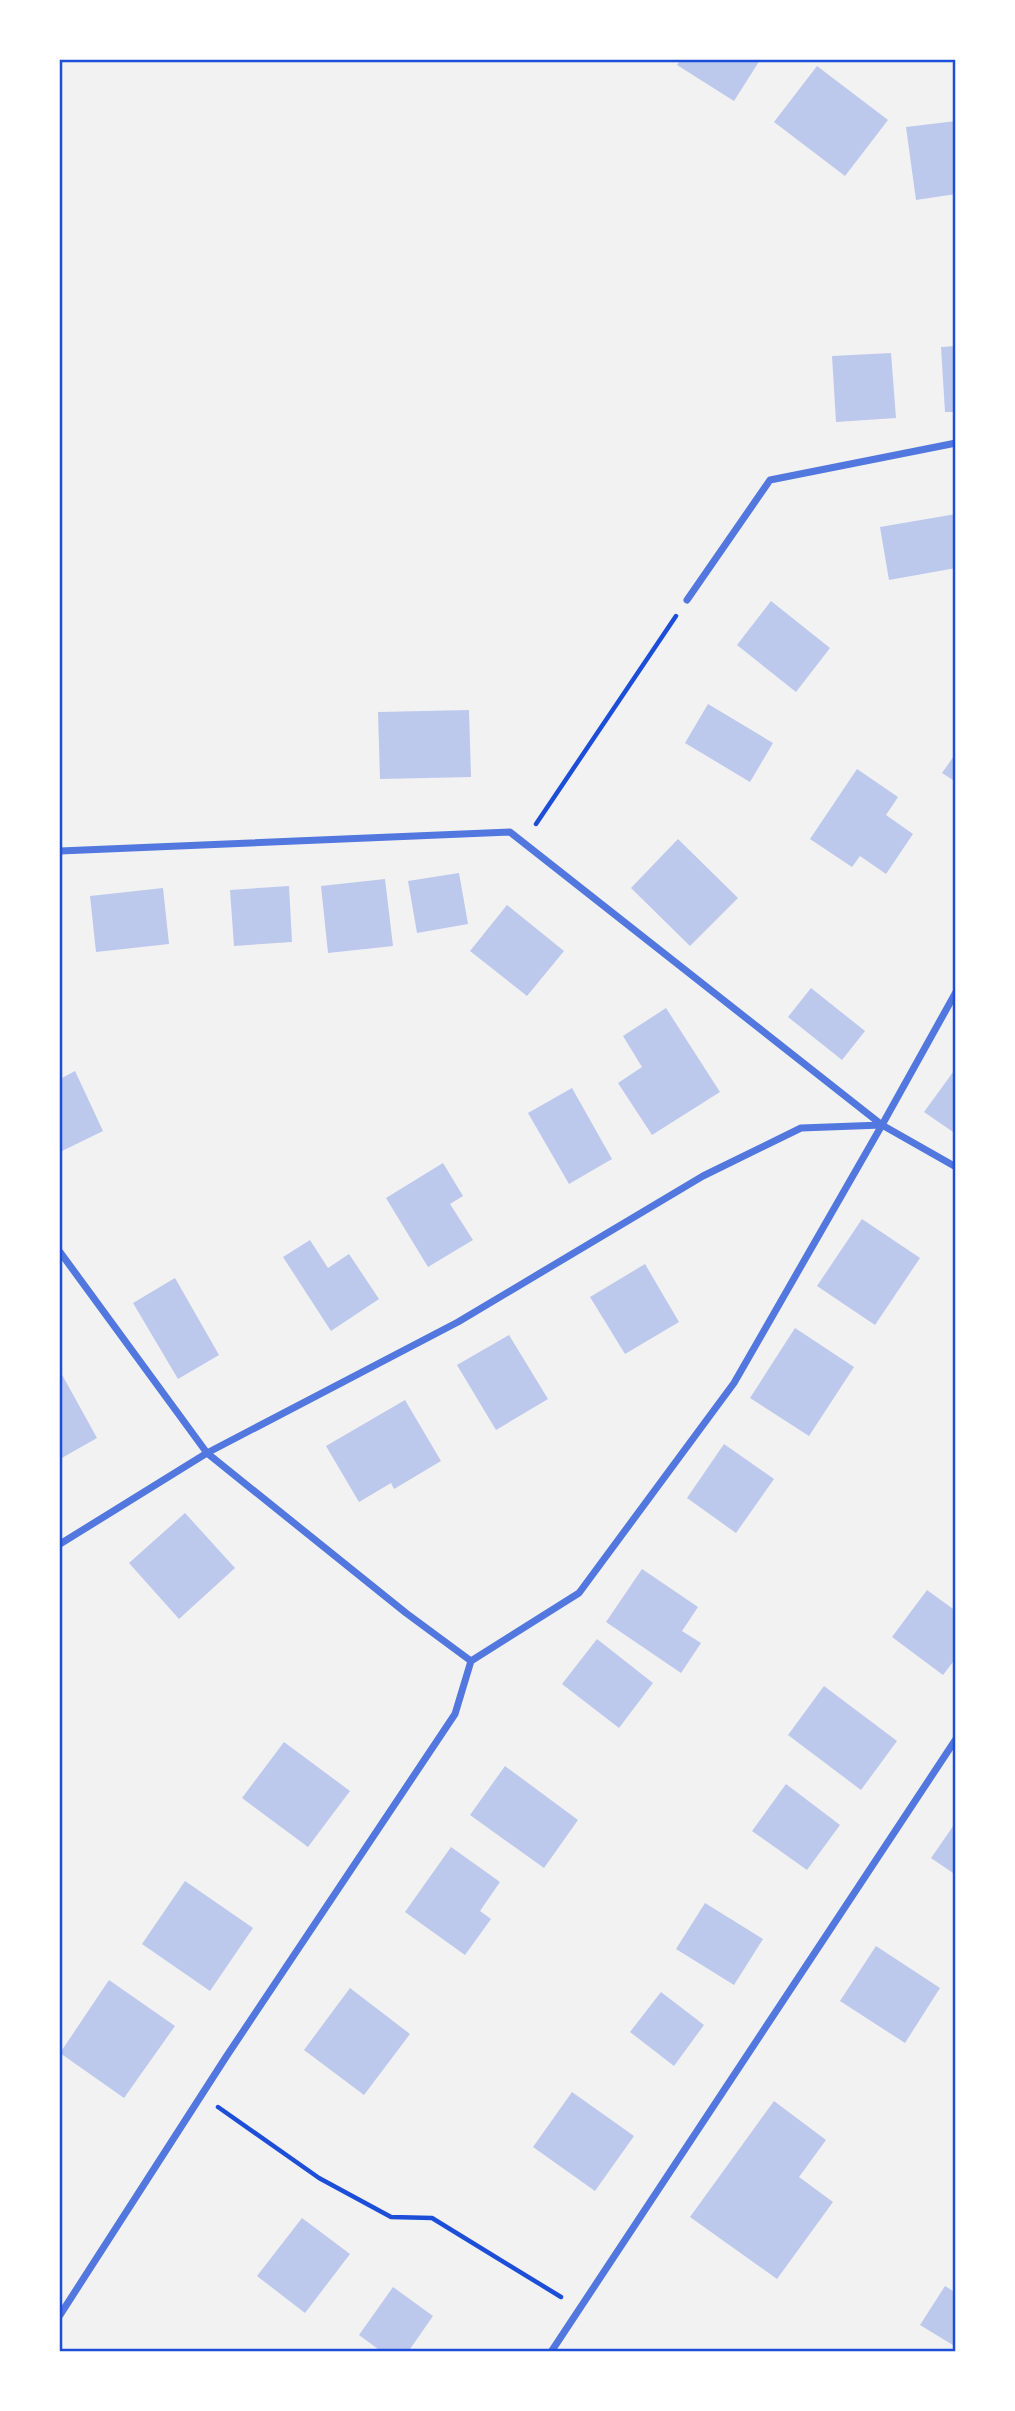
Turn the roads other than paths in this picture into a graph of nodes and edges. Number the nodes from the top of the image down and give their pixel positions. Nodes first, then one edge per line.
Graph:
1 (956, 443) edge
2 (687, 600) road end
3 (60, 851) edge
4 (956, 992) edge
5 (882, 1125) junction
6 (956, 1167) edge
7 (60, 1252) edge
8 (207, 1453) junction
9 (60, 1544) edge
10 (471, 1661) junction
11 (956, 1739) edge
12 (60, 2315) edge
13 (551, 2351) edge

1 - 2 street
3 - 5 street
4 - 5 street
5 - 6 street
5 - 8 street
5 - 10 street
7 - 8 street
8 - 9 street
8 - 10 street
10 - 12 street
11 - 13 street

